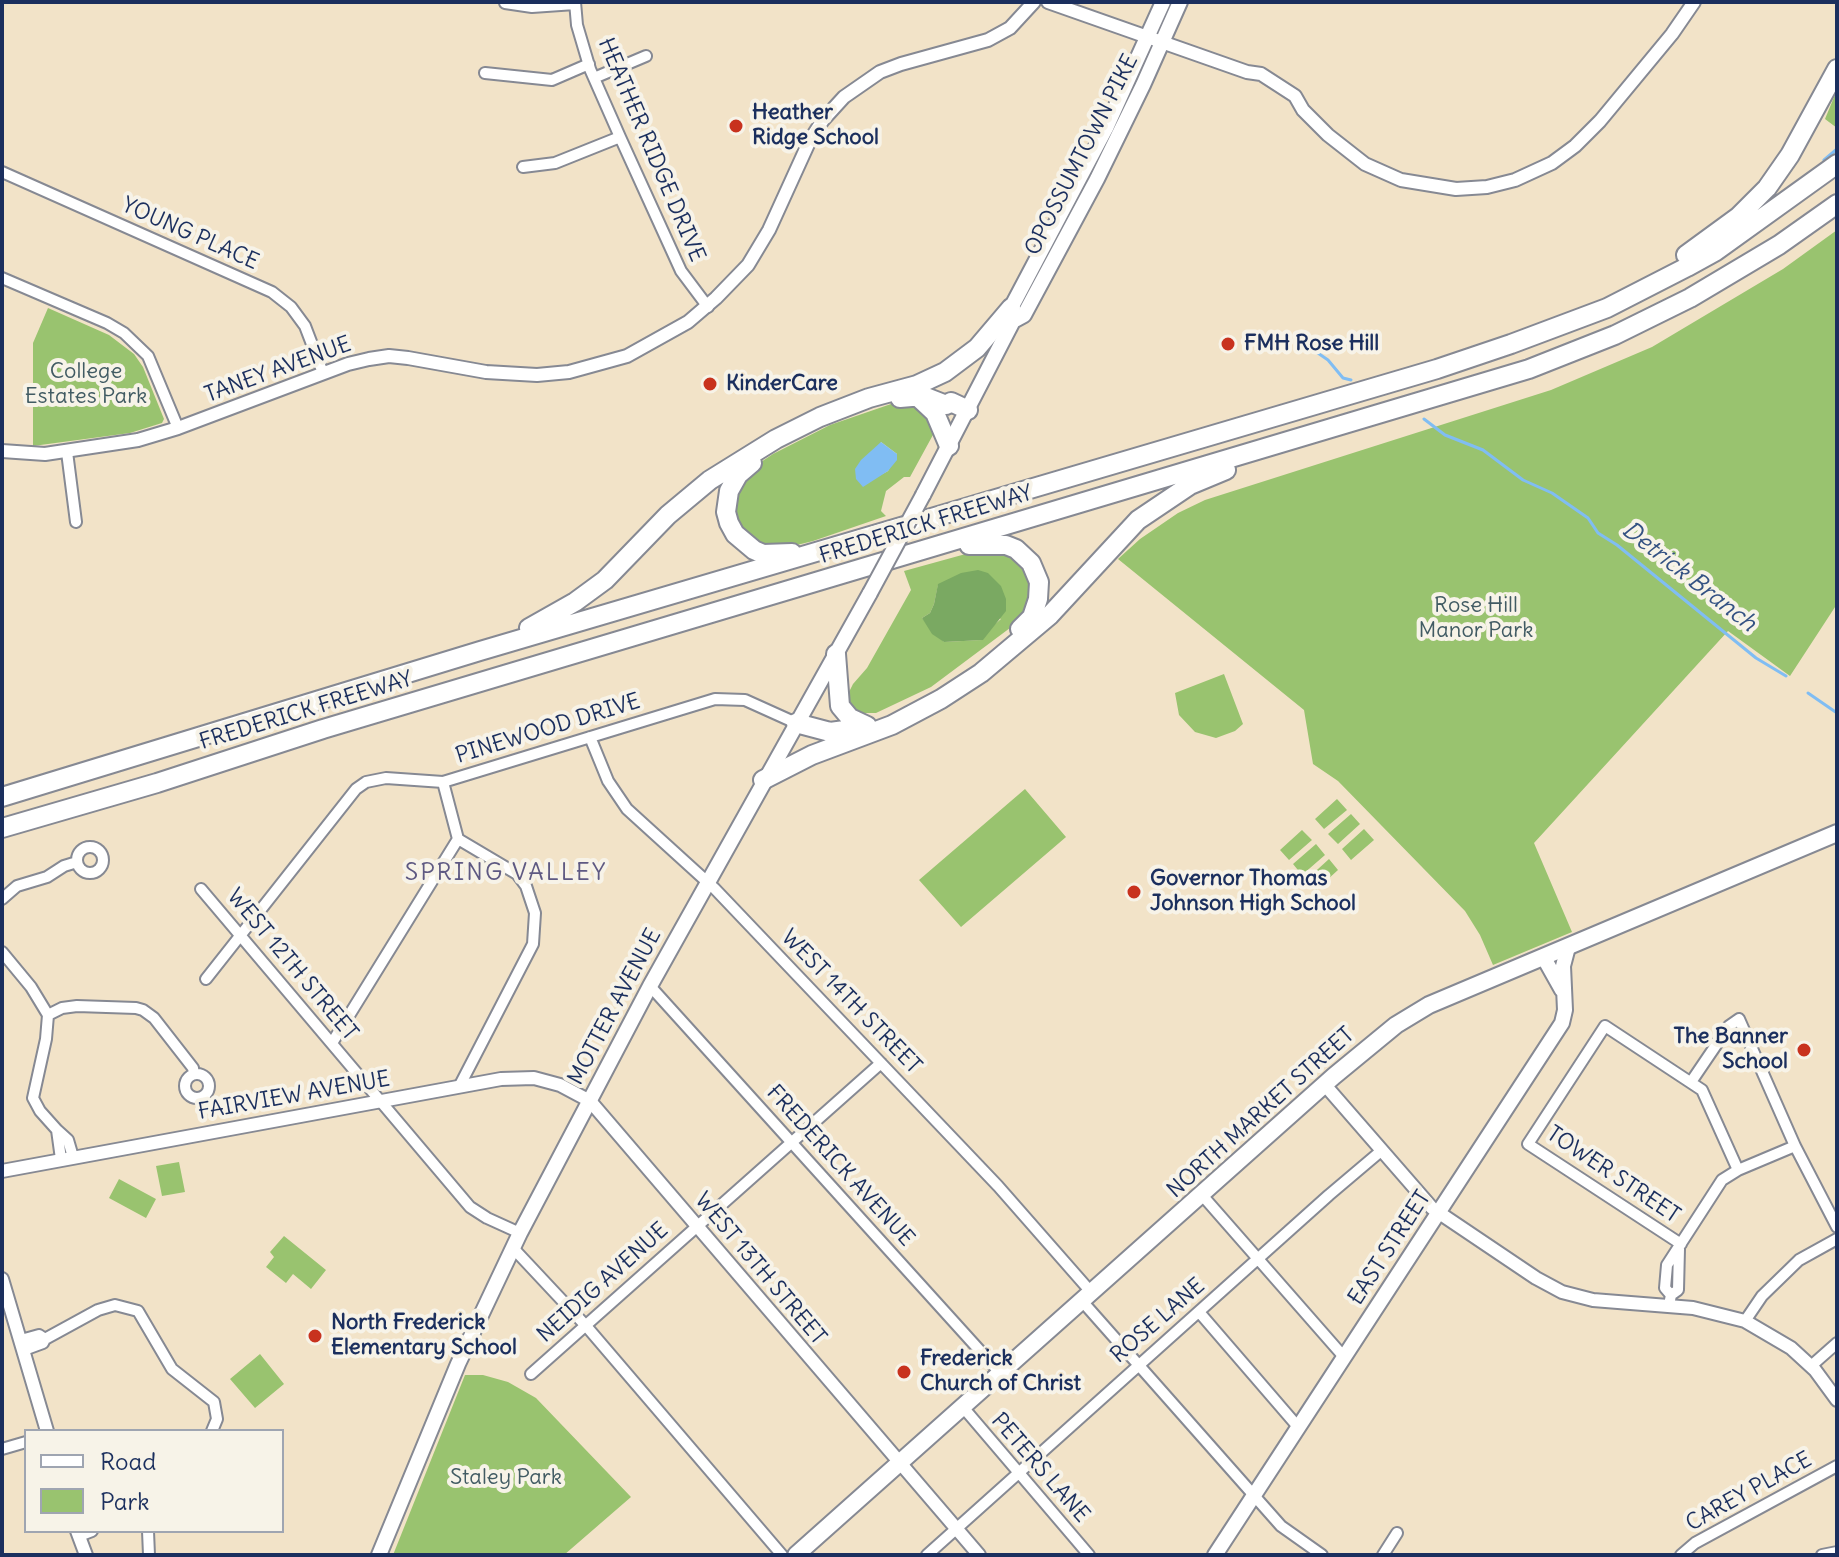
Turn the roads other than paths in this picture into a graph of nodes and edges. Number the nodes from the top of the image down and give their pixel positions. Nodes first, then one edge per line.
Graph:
1 (1034, 2) edge
2 (1048, 2) edge
3 (1066, 2) edge
4 (1163, 2) edge
5 (1180, 2) edge
6 (1694, 2) edge
7 (505, 3) edge
8 (575, 3) edge
9 (1117, 25) junction
10 (1156, 39) junction
11 (646, 56) dead end
12 (589, 64) junction
13 (1837, 69) edge
14 (485, 73) dead end
15 (594, 78) junction
16 (620, 137) junction
17 (1837, 164) edge
18 (523, 167) dead end
19 (2, 172) edge
20 (1837, 204) edge
21 (2, 278) edge
22 (708, 307) junction
23 (1607, 308) junction
24 (1012, 314) junction
25 (323, 373) junction
26 (917, 390) junction
27 (960, 406) junction
28 (178, 428) junction
29 (949, 446) junction
30 (1268, 447) junction
31 (2, 451) edge
32 (67, 452) junction
33 (923, 495) joint
34 (76, 522) dead end
35 (842, 545) junction
36 (921, 551) junction
37 (480, 651) junction
38 (836, 654) junction
39 (796, 723) junction
40 (867, 726) junction
41 (590, 737) junction
42 (843, 743) junction
43 (763, 780) junction
44 (443, 782) junction
45 (5, 796) edge
46 (2, 828) edge
47 (1837, 833) edge
48 (458, 839) junction
49 (77, 862) dead end
50 (707, 881) junction
51 (201, 889) dead end
52 (2, 899) edge
53 (240, 938) junction
54 (1568, 947) junction
55 (2, 952) edge
56 (1544, 958) junction
57 (206, 979) dead end
58 (650, 986) junction
59 (1564, 994) junction
60 (48, 1015) junction
61 (332, 1043) junction
62 (881, 1063) junction
63 (194, 1074) dead end
64 (1691, 1082) junction
65 (460, 1085) junction
66 (1325, 1085) junction
67 (379, 1101) junction
68 (590, 1101) junction
69 (792, 1142) junction
70 (1795, 1146) junction
71 (1381, 1151) junction
72 (67, 1158) junction
73 (1738, 1170) junction
74 (2, 1171) edge
75 (1202, 1195) junction
76 (1439, 1214) junction
77 (697, 1225) junction
78 (1837, 1227) edge
79 (520, 1233) junction
80 (1837, 1239) edge
81 (1680, 1247) junction
82 (513, 1248) junction
83 (1259, 1258) junction
84 (2, 1279) edge
85 (1086, 1296) junction
86 (1670, 1301) junction
87 (1199, 1312) junction
88 (1745, 1321) junction
89 (587, 1327) junction
90 (1837, 1343) edge
91 (23, 1345) junction
92 (1344, 1357) junction
93 (1138, 1365) junction
94 (1811, 1366) junction
95 (531, 1374) dead end
96 (1001, 1374) junction
97 (1837, 1400) edge
98 (962, 1406) junction
99 (1299, 1428) junction
100 (46, 1429) edge
101 (213, 1429) edge
102 (24, 1443) edge
103 (2, 1449) edge
104 (900, 1463) junction
105 (1837, 1466) edge
106 (1018, 1474) junction
107 (1254, 1497) junction
108 (956, 1528) junction
109 (78, 1533) edge
110 (148, 1533) edge
111 (1397, 1533) dead end
112 (1314, 1553) edge
113 (86, 1555) edge
114 (149, 1555) edge
115 (379, 1555) edge
116 (782, 1555) edge
117 (796, 1555) edge
118 (927, 1555) edge
119 (979, 1555) edge
120 (1089, 1555) edge
121 (1215, 1555) edge
122 (1383, 1555) edge
123 (1681, 1555) edge

1 - 22 street, TANEY AVENUE
2 - 9 street
3 - 9 street
4 - 10 main road, OPOSSUMTOWN PIKE
5 - 10 main road, OPOSSUMTOWN PIKE
6 - 10 street
7 - 8 street
8 - 12 street, HEATHER RIDGE DRIVE
9 - 10 street
10 - 24 main road, OPOSSUMTOWN PIKE
11 - 15 street
12 - 14 street
12 - 15 street, HEATHER RIDGE DRIVE
13 - 23 highway
15 - 16 street, HEATHER RIDGE DRIVE
16 - 18 street
16 - 22 street, HEATHER RIDGE DRIVE
17 - 23 highway
19 - 25 street, YOUNG PLACE
20 - 30 highway, FREDERICK FREEWAY
21 - 28 street
22 - 25 street, TANEY AVENUE
23 - 35 highway, FREDERICK FREEWAY
24 - 26 highway
24 - 27 main road, OPOSSUMTOWN PIKE
25 - 28 street, TANEY AVENUE
26 - 27 highway
26 - 29 highway
26 - 35 highway
26 - 37 highway
27 - 29 main road, OPOSSUMTOWN PIKE
28 - 32 street, TANEY AVENUE
29 - 33 main road, OPOSSUMTOWN PIKE
30 - 36 highway, FREDERICK FREEWAY
30 - 42 highway
31 - 32 street, TANEY AVENUE
32 - 34 street
33 - 38 main road, MOTTER AVENUE, bridge
35 - 37 highway, FREDERICK FREEWAY
36 - 40 highway
36 - 46 highway, FREDERICK FREEWAY
37 - 45 highway, FREDERICK FREEWAY
38 - 39 main road, MOTTER AVENUE
38 - 40 highway
39 - 40 highway
39 - 41 street, PINEWOOD DRIVE
39 - 42 highway
39 - 43 main road, MOTTER AVENUE
41 - 44 street, PINEWOOD DRIVE
41 - 50 street, WEST 14TH STREET
42 - 43 highway
43 - 50 main road, MOTTER AVENUE
44 - 48 street
44 - 53 street, PINEWOOD DRIVE
47 - 54 main road, NORTH MARKET STREET
48 - 61 street
48 - 65 street
49 - 52 street
50 - 58 main road, MOTTER AVENUE
50 - 62 street, WEST 14TH STREET
51 - 53 street, WEST 12TH STREET
53 - 57 street, PINEWOOD DRIVE
53 - 61 street, WEST 12TH STREET
54 - 56 main road, NORTH MARKET STREET
54 - 59 main road, EAST STREET
55 - 60 street
56 - 59 main road
56 - 66 main road, NORTH MARKET STREET
58 - 68 main road, MOTTER AVENUE
58 - 69 street, FREDERICK AVENUE
59 - 76 main road, EAST STREET
60 - 63 street
60 - 72 street
61 - 67 street, WEST 12TH STREET
62 - 69 street, NEIDIG AVENUE
62 - 85 street, WEST 14TH STREET
64 - 70 street
64 - 73 street, TOWER STREET
64 - 81 street, TOWER STREET
65 - 67 street, FAIRVIEW AVENUE
65 - 68 street, FAIRVIEW AVENUE
66 - 71 street
66 - 75 main road, NORTH MARKET STREET
67 - 72 street, FAIRVIEW AVENUE
67 - 79 street, WEST 12TH STREET
68 - 77 street, WEST 13TH STREET
68 - 79 main road, MOTTER AVENUE
69 - 77 street, NEIDIG AVENUE
69 - 96 street, FREDERICK AVENUE
70 - 73 street
70 - 78 street
71 - 76 street
71 - 83 street, ROSE LANE
72 - 74 street, FAIRVIEW AVENUE
73 - 81 street
75 - 83 street
75 - 85 main road, NORTH MARKET STREET
76 - 86 street
76 - 92 main road, EAST STREET
77 - 89 street, NEIDIG AVENUE
77 - 104 street, WEST 13TH STREET
79 - 82 main road, MOTTER AVENUE
80 - 88 street
81 - 86 street
82 - 89 street
82 - 115 main road, MOTTER AVENUE
83 - 87 street, ROSE LANE
83 - 92 street
84 - 91 street
85 - 93 street, WEST 14TH STREET
85 - 96 main road, NORTH MARKET STREET
86 - 88 street
87 - 93 street, ROSE LANE
87 - 99 street
88 - 94 street
89 - 95 street, NEIDIG AVENUE
89 - 116 street
90 - 94 street
91 - 100 street
91 - 101 street
92 - 99 main road, EAST STREET
93 - 106 street, ROSE LANE
93 - 107 street, WEST 14TH STREET
94 - 97 street
96 - 98 main road, NORTH MARKET STREET
98 - 104 main road, NORTH MARKET STREET
98 - 106 street, PETERS LANE
99 - 107 main road, EAST STREET
102 - 103 street
104 - 108 street, WEST 13TH STREET
104 - 117 main road, NORTH MARKET STREET
105 - 123 street, CAREY PLACE
106 - 108 street, ROSE LANE
106 - 120 street, PETERS LANE
107 - 112 street, WEST 14TH STREET
107 - 121 main road, EAST STREET
108 - 118 street, ROSE LANE
108 - 119 street, WEST 13TH STREET
109 - 113 street
110 - 114 street
111 - 122 street

